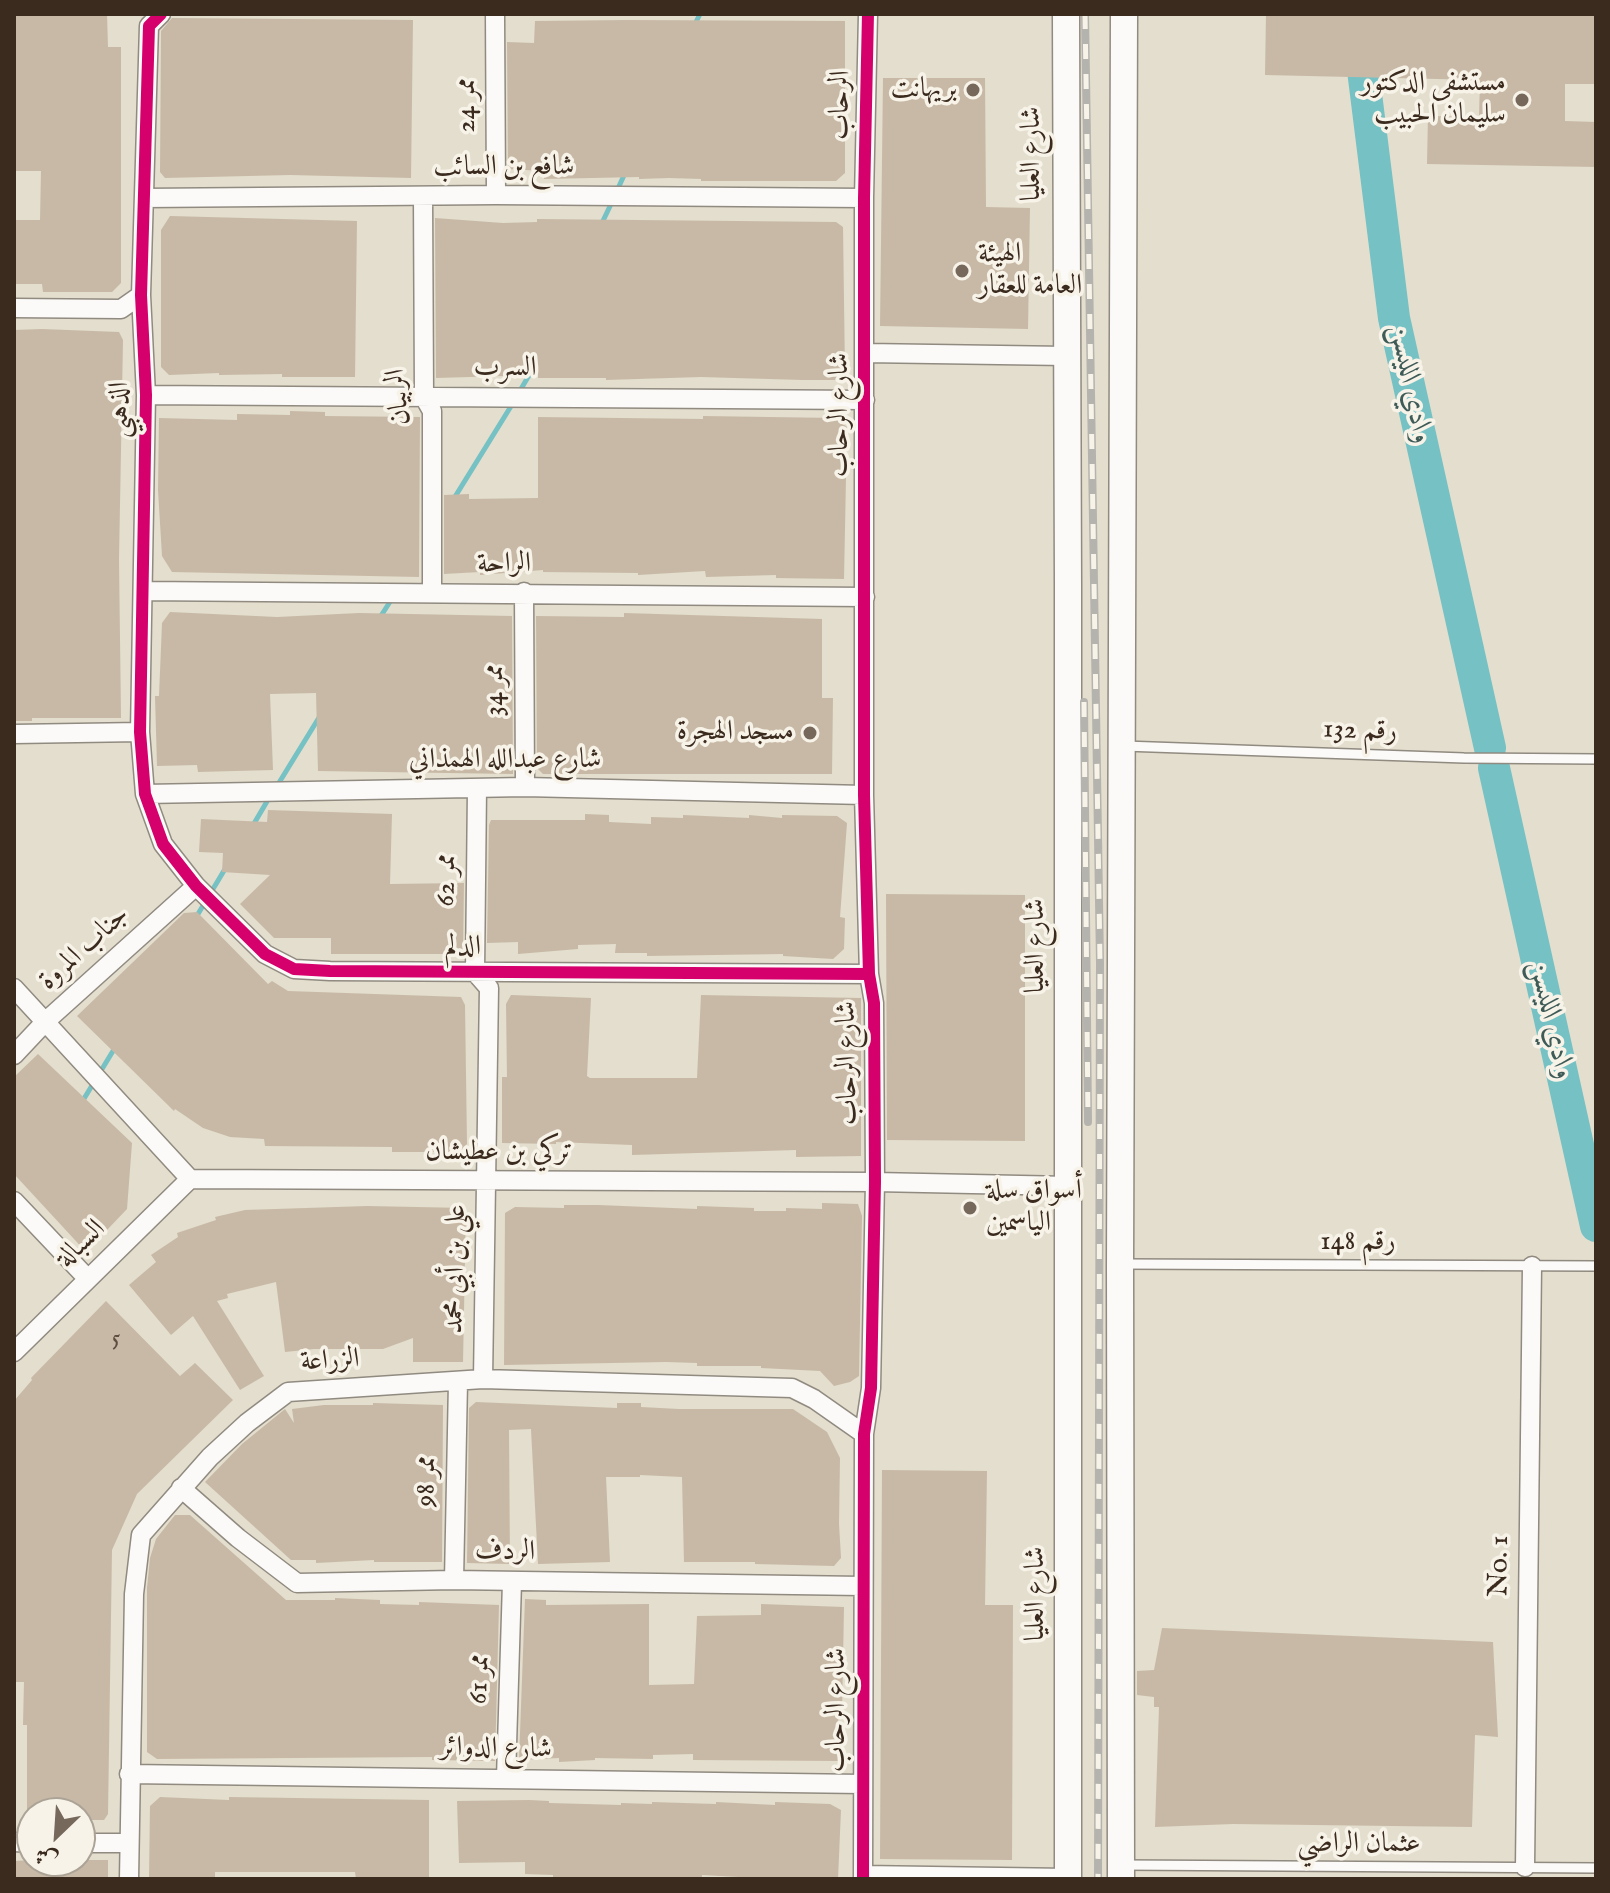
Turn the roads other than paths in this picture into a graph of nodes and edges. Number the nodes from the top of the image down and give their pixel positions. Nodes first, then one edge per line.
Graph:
1 (495, 14) edge
2 (868, 14) edge
3 (1066, 14) edge
4 (1124, 14) edge
5 (155, 20) edge
6 (496, 195) junction
7 (423, 196) junction
8 (144, 198) junction
9 (864, 198) junction
10 (141, 295) junction
11 (14, 308) edge
12 (866, 353) junction
13 (1066, 356) junction
14 (146, 395) junction
15 (424, 397) junction
16 (865, 400) junction
17 (143, 591) junction
18 (524, 592) junction
19 (432, 593) junction
20 (865, 597) junction
21 (140, 732) junction
22 (14, 734) edge
23 (1123, 746) junction
24 (1596, 759) edge
25 (525, 787) junction
26 (477, 788) junction
27 (145, 794) junction
28 (864, 795) junction
29 (196, 886) junction
30 (475, 972) junction
31 (869, 974) junction
32 (14, 988) edge
33 (46, 1021) junction
34 (14, 1055) edge
35 (190, 1179) junction
36 (487, 1181) junction
37 (875, 1182) junction
38 (1069, 1186) junction
39 (14, 1201) edge
40 (1120, 1264) junction
41 (1532, 1266) junction
42 (1596, 1266) edge
43 (87, 1278) junction
44 (14, 1352) edge
45 (483, 1379) junction
46 (458, 1382) junction
47 (864, 1434) junction
48 (181, 1488) junction
49 (454, 1580) junction
50 (512, 1582) junction
51 (862, 1586) junction
52 (129, 1774) junction
53 (506, 1778) junction
54 (862, 1784) junction
55 (96, 1843) edge
56 (128, 1843) junction
57 (1525, 1867) junction
58 (1596, 1868) edge
59 (1121, 1872) edge
60 (863, 1877) edge
61 (1068, 1878) edge
62 (129, 1879) edge

1 - 6 street, ممر 24
2 - 9 street, الرحاب
3 - 13 main road, شارع العليا
4 - 23 main road
5 - 8 street, الذهبي
6 - 7 street, شافع بن السائب
6 - 9 street, شافع بن السائب
7 - 8 street, شافع بن السائب
7 - 15 street, الربيان
8 - 10 street, الذهبي
9 - 12 street, شارع الرحاب
10 - 11 street
10 - 14 street, الذهبي
12 - 13 street
12 - 16 street, شارع الرحاب
13 - 38 main road, شارع العليا
14 - 15 street, السرب
14 - 17 street, الذهبي
15 - 16 street, السرب
15 - 19 street, الربيان
16 - 20 street, شارع الرحاب
17 - 19 street, الراحة
17 - 21 street, الذهبي
18 - 19 street, الراحة
18 - 20 street, الراحة
18 - 25 street, ممر 34
20 - 28 street, شارع الرحاب
21 - 22 street
21 - 27 street, الذهبي
23 - 24 lane, رقم 132
23 - 40 main road
25 - 26 street, شارع عبدالله الهمذاني
25 - 28 street, شارع عبدالله الهمذاني
26 - 27 street, شارع عبدالله الهمذاني
26 - 30 street, ممر 62
27 - 29 street, الدلم
28 - 31 street, شارع الرحاب
29 - 30 street, الدلم
29 - 33 street, جناب المروة
30 - 31 street, الدلم
30 - 36 street, علي بن أبي محمد
31 - 37 street, شارع الرحاب
32 - 33 street
33 - 34 street, جناب المروة
33 - 35 street
35 - 36 street, تركي بن عطيشان
35 - 43 street, السبالة
36 - 37 street, تركي بن عطيشان
36 - 45 street, علي بن أبي محمد
37 - 38 street, تركي بن عطيشان
37 - 47 street, شارع الرحاب
38 - 61 main road, شارع العليا
39 - 43 street
40 - 41 lane, رقم 148
40 - 59 main road
41 - 42 lane, رقم 148
41 - 57 street, No. 1
43 - 44 street, السبالة
45 - 46 street, الزراعة
45 - 47 street, الزراعة
46 - 48 street, الزراعة
46 - 49 street, ممر 98
47 - 51 street, شارع الرحاب
48 - 49 street, الردف
48 - 52 street, الزراعة
49 - 50 street, الردف
50 - 51 street, الردف
50 - 53 street, ممر 61
51 - 54 street, شارع الرحاب
52 - 53 street, شارع الدوائر
52 - 56 street, الزراعة
53 - 54 street, شارع الدوائر
54 - 60 street, شارع الرحاب
55 - 56 street
56 - 62 street, الزراعة
57 - 58 lane, عثمان الراضي
57 - 59 lane, عثمان الراضي
60 - 61 street

